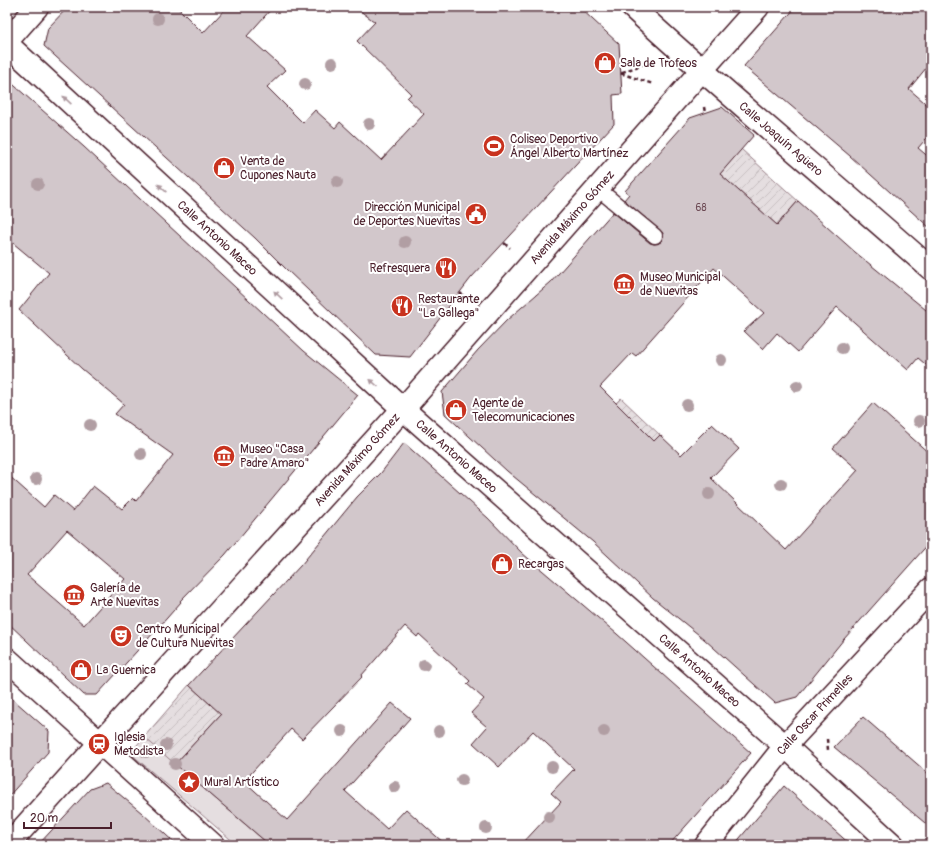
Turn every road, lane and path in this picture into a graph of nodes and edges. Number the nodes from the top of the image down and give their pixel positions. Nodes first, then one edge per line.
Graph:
1 (37, 7) edge
2 (632, 7) edge
3 (758, 7) edge
4 (7, 41) edge
5 (7, 44) edge
6 (679, 51) junction
7 (701, 71) junction
8 (680, 94) junction
9 (597, 188) junction
10 (655, 236) dead end
11 (931, 269) edge
12 (403, 409) junction
13 (931, 589) edge
14 (7, 659) edge
15 (99, 744) junction
16 (785, 746) junction
17 (8, 845) edge
18 (213, 845) edge
19 (706, 845) edge
20 (894, 845) edge

1 - 4 main road
2 - 6 main road, Calle Joaquín Agüero
3 - 7 main road, Avenida Máximo Gómez
12 -> 5 main road, Calle Antonio Maceo
6 - 7 main road, Calle Joaquín Agüero
6 - 8 path
7 - 8 main road, Avenida Máximo Gómez
7 - 11 main road, Calle Joaquín Agüero
8 - 9 main road, Avenida Máximo Gómez
9 - 10 lane
9 - 12 main road, Avenida Máximo Gómez
12 - 15 main road, Avenida Máximo Gómez
12 - 16 main road, Calle Antonio Maceo
13 - 16 main road, Calle Oscar Primelles
14 - 15 main road
15 - 17 main road, Avenida Máximo Gómez
15 - 18 main road
16 - 19 main road, Calle Oscar Primelles
16 - 20 main road, Calle Antonio Maceo

